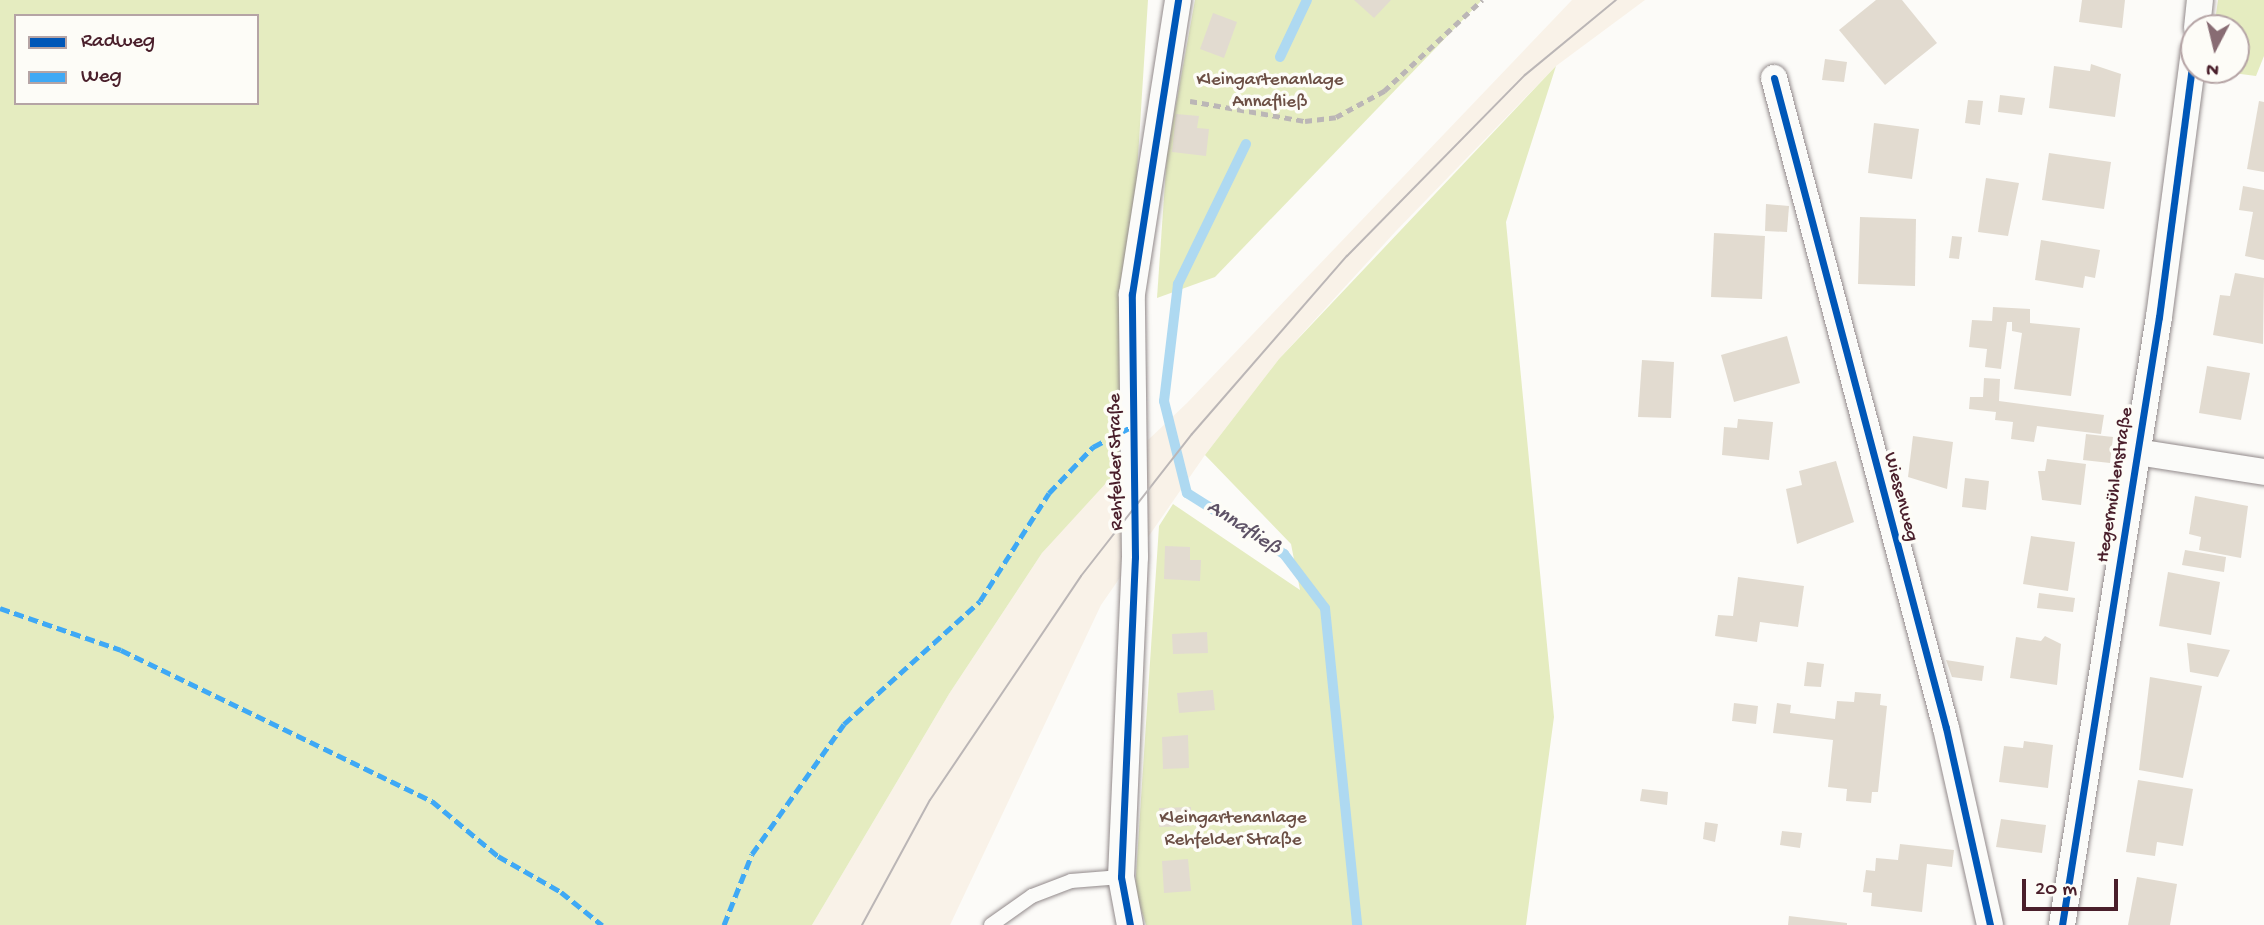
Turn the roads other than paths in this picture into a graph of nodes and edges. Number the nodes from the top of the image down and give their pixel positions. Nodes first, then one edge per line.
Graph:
1 (1178, 0) edge
2 (1774, 78) dead end
3 (2189, 84) edge
4 (2137, 452) junction
5 (2264, 472) edge
6 (1121, 877) junction
7 (991, 925) edge
8 (1130, 925) edge
9 (1990, 925) edge
10 (2062, 925) edge

1 - 6 street, Rehfelder Straße
2 - 9 street, Wiesenweg
3 - 4 street, Hegermühlenstraße
4 - 5 street
4 - 10 street, Hegermühlenstraße
6 - 7 lane
6 - 8 street, Rehfelder Straße

